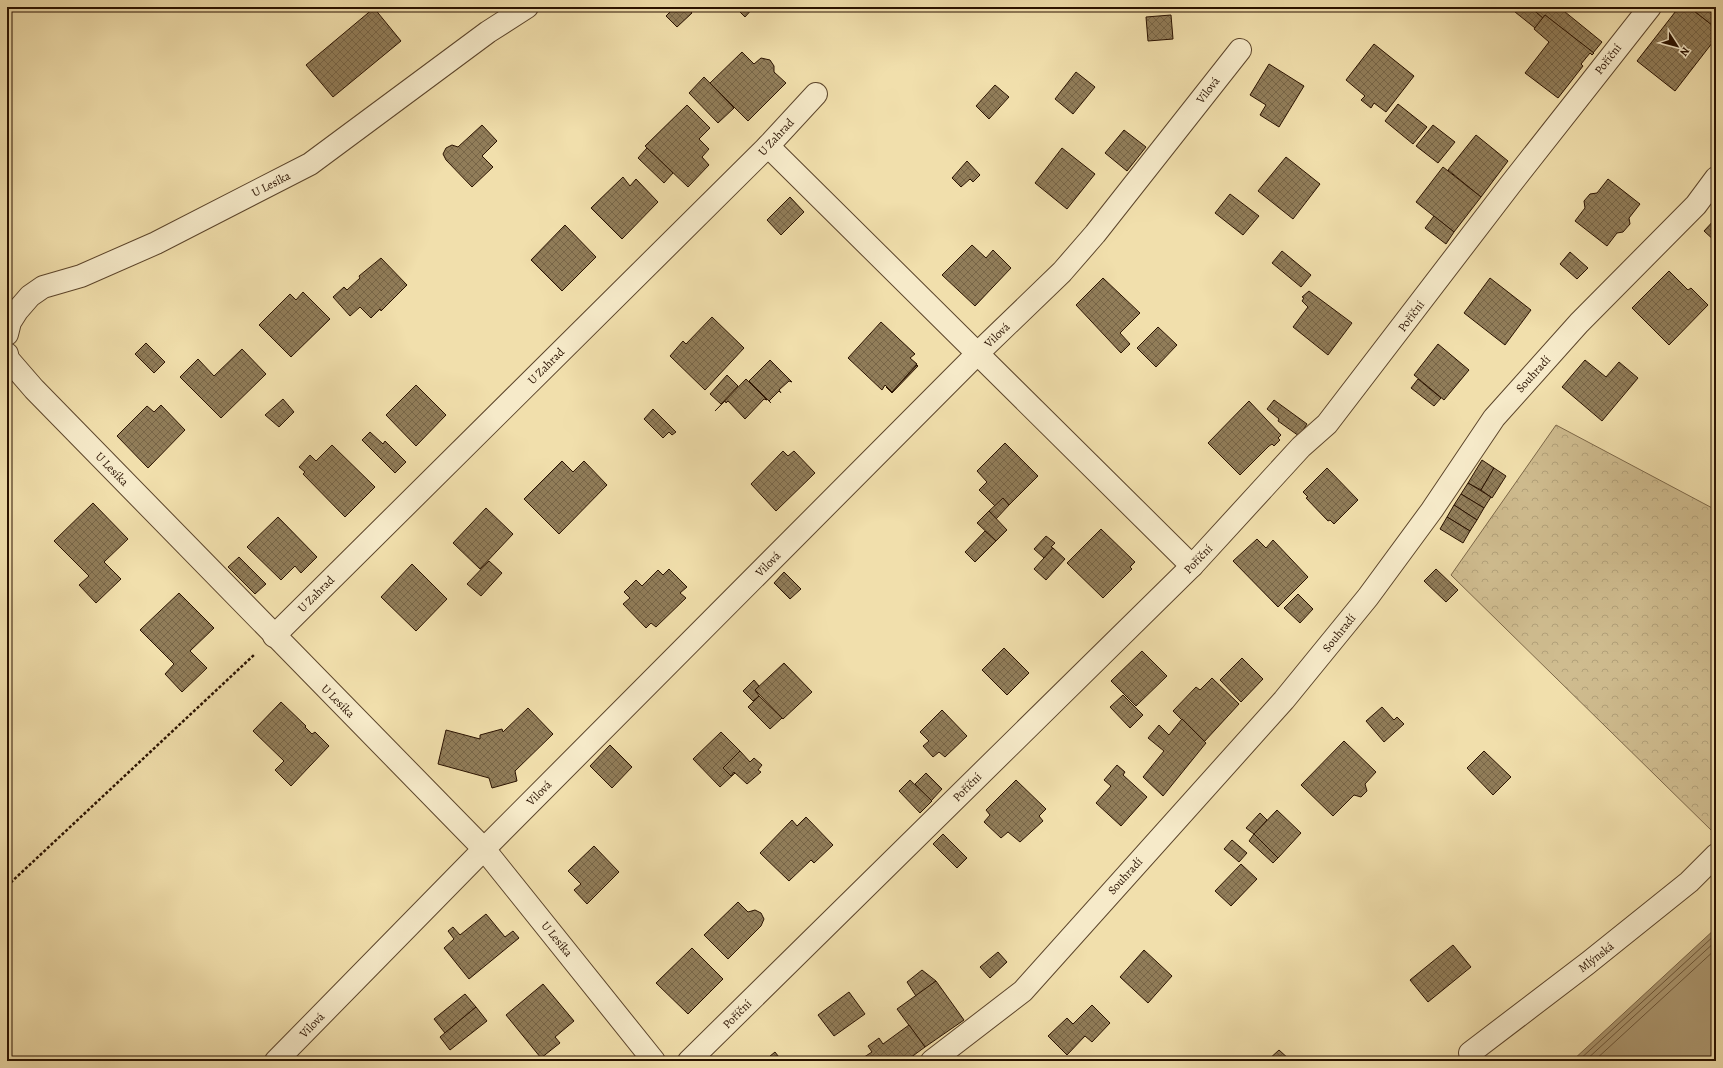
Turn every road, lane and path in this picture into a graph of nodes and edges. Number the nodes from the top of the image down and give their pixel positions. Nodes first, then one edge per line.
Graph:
1 (526, 7) edge
2 (1650, 7) edge
3 (1240, 50) dead end
4 (816, 94) dead end
5 (768, 146) junction
6 (1716, 178) edge
7 (7, 334) edge
8 (7, 354) edge
9 (978, 354) junction
10 (7, 359) edge
11 (1192, 566) junction
12 (274, 636) junction
13 (484, 849) junction
14 (1716, 855) edge
15 (7, 886) edge
16 (1470, 1053) dead end
17 (276, 1061) edge
18 (654, 1061) edge
19 (689, 1061) edge
20 (932, 1061) edge

1 - 7 street, U Lesíka
2 - 11 street, Poříční
3 - 9 street, Vilová
4 - 5 street, U Zahrad
5 - 9 street
5 - 12 street, U Zahrad
6 - 20 street, Souhradí
8 - 10 street, U Lesíka
9 - 11 street
9 - 13 street, Vilová
10 - 12 street, U Lesíka
11 - 19 street, Poříční
12 - 13 street, U Lesíka
12 - 15 path
13 - 17 street, Vilová
13 - 18 street, U Lesíka
14 - 16 street, Mlýnská

